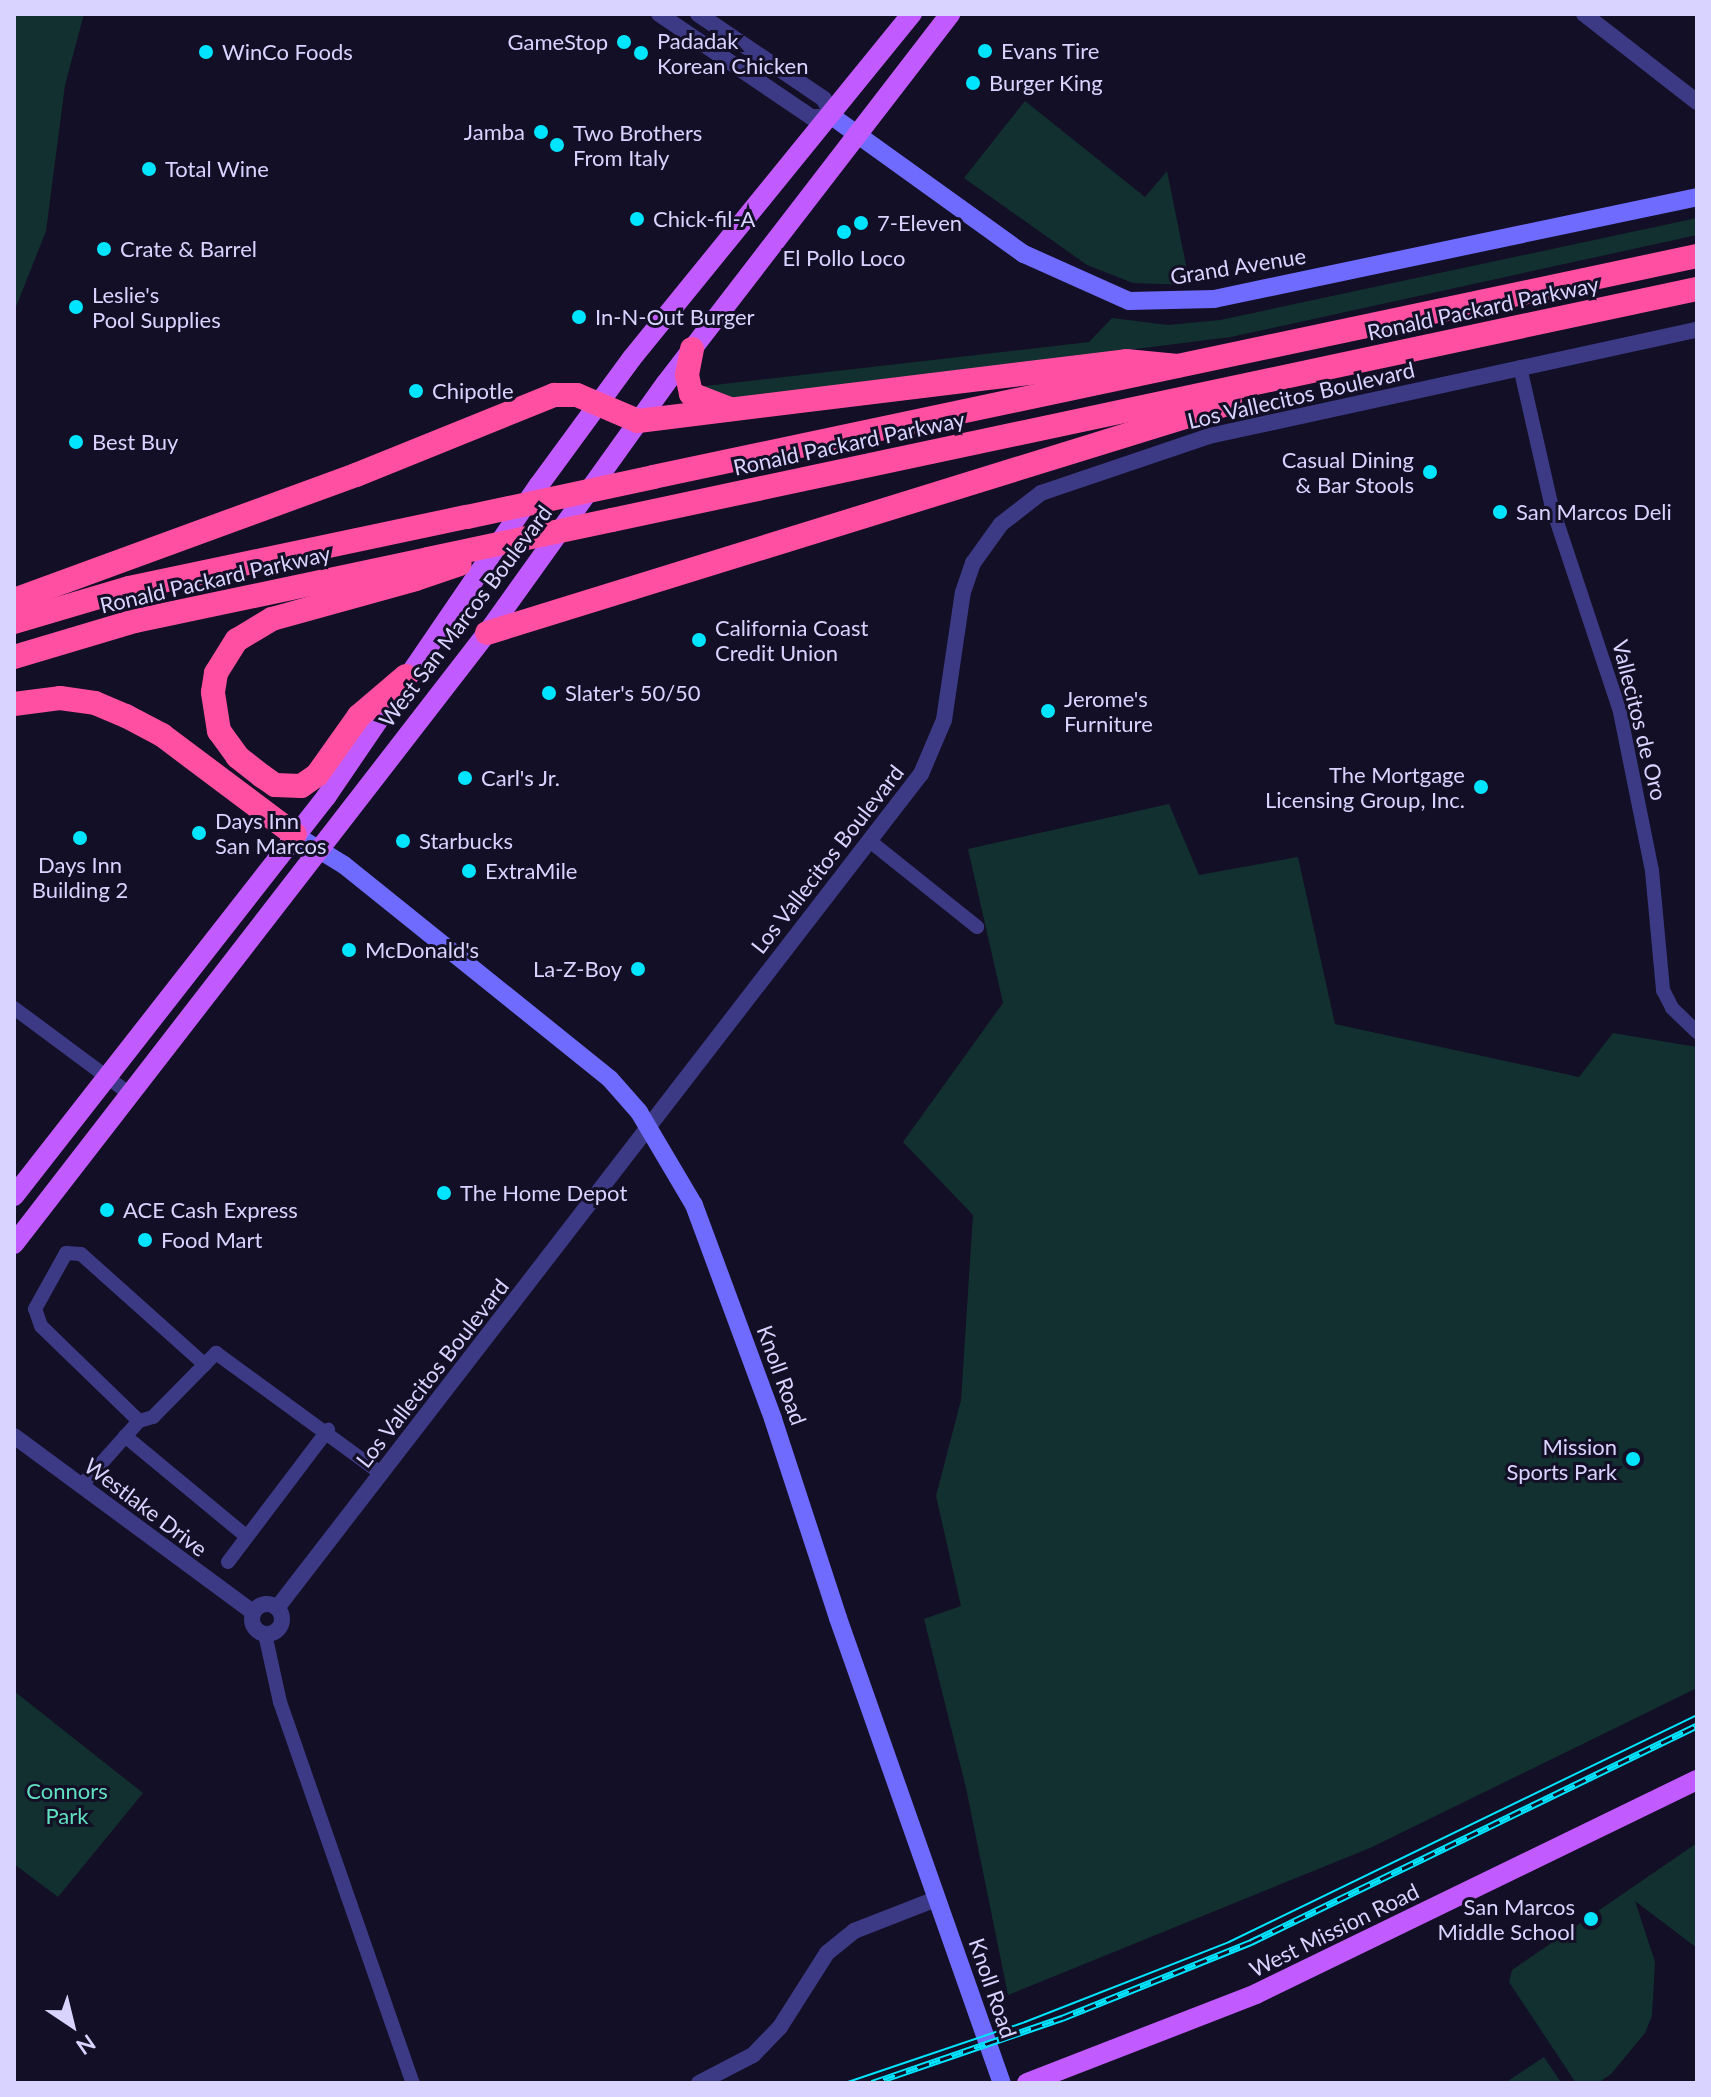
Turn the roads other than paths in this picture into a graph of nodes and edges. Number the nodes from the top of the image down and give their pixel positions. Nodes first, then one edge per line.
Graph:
1 (659, 14) edge
2 (698, 14) edge
3 (912, 14) edge
4 (950, 14) edge
5 (1584, 14) edge
6 (1697, 102) edge
7 (833, 117) junction
8 (856, 135) junction
9 (1697, 197) edge
10 (1697, 256) edge
11 (1697, 289) edge
12 (1697, 330) edge
13 (692, 349) junction
14 (1397, 352) junction
15 (1178, 366) junction
16 (1520, 367) junction
17 (596, 408) junction
18 (746, 411) junction
19 (638, 421) junction
20 (422, 569) junction
21 (14, 600) edge
22 (14, 622) edge
23 (487, 633) junction
24 (14, 657) edge
25 (406, 676) junction
26 (14, 704) edge
27 (295, 835) junction
28 (871, 842) junction
29 (321, 851) junction
30 (241, 903) junction
31 (977, 927) dead end
32 (230, 963) junction
33 (14, 1008) edge
34 (1697, 1032) edge
35 (107, 1077) junction
36 (130, 1094) junction
37 (649, 1127) junction
38 (14, 1196) edge
39 (14, 1244) edge
40 (205, 1365) junction
41 (139, 1421) junction
42 (328, 1430) junction
43 (14, 1436) edge
44 (125, 1436) junction
45 (382, 1474) junction
46 (81, 1486) junction
47 (247, 1537) junction
48 (228, 1562) dead end
49 (277, 1608) junction
50 (253, 1612) junction
51 (265, 1634) junction
52 (1697, 1780) edge
53 (936, 1899) junction
54 (413, 2083) edge
55 (699, 2083) edge
56 (1002, 2083) edge
57 (1027, 2083) edge

1 - 7 street, Grand Avenue
2 - 7 street, Grand Avenue
3 - 7 main road, West San Marcos Boulevard
4 - 8 main road, West San Marcos Boulevard
5 - 6 street
7 - 8 main road, Grand Avenue
7 - 17 main road, West San Marcos Boulevard
8 - 9 main road, Grand Avenue
8 - 13 main road, West San Marcos Boulevard
10 - 15 highway, Ronald Packard Parkway
11 - 14 highway, Ronald Packard Parkway
12 - 16 street, Los Vallecitos Boulevard
13 - 18 highway
13 - 19 main road, West San Marcos Boulevard
14 - 20 highway, Ronald Packard Parkway, bridge
14 - 23 highway
15 - 18 highway
15 - 22 highway, Ronald Packard Parkway, bridge
16 - 28 street, Los Vallecitos Boulevard
16 - 34 street, Vallecitos de Oro
17 - 19 highway
17 - 21 highway
17 - 25 main road, West San Marcos Boulevard
18 - 19 highway
19 - 23 main road, West San Marcos Boulevard
20 - 24 highway, Ronald Packard Parkway
20 - 25 highway
23 - 29 main road, West San Marcos Boulevard
25 - 27 main road, West San Marcos Boulevard
26 - 27 highway
27 - 29 main road, Knoll Road
27 - 30 main road, West San Marcos Boulevard
28 - 31 street
28 - 37 street, Los Vallecitos Boulevard
29 - 32 main road, West San Marcos Boulevard
29 - 37 main road, Knoll Road
30 - 32 main road
30 - 35 main road, West San Marcos Boulevard
32 - 36 main road, West San Marcos Boulevard
33 - 35 street
35 - 36 street
35 - 38 main road, West San Marcos Boulevard
36 - 39 main road, West San Marcos Boulevard
37 - 45 street, Los Vallecitos Boulevard
37 - 53 main road, Knoll Road
40 - 41 street
40 - 41 street
40 - 42 street
41 - 44 street
42 - 45 street
42 - 47 street
43 - 46 street, Westlake Drive
44 - 46 street
44 - 47 street
45 - 49 street, Los Vallecitos Boulevard
46 - 50 street, Westlake Drive
47 - 48 street
49 - 50 street
49 - 51 street
50 - 51 street
51 - 54 street
52 - 57 main road, West Mission Road
53 - 55 street
53 - 56 main road, Knoll Road

